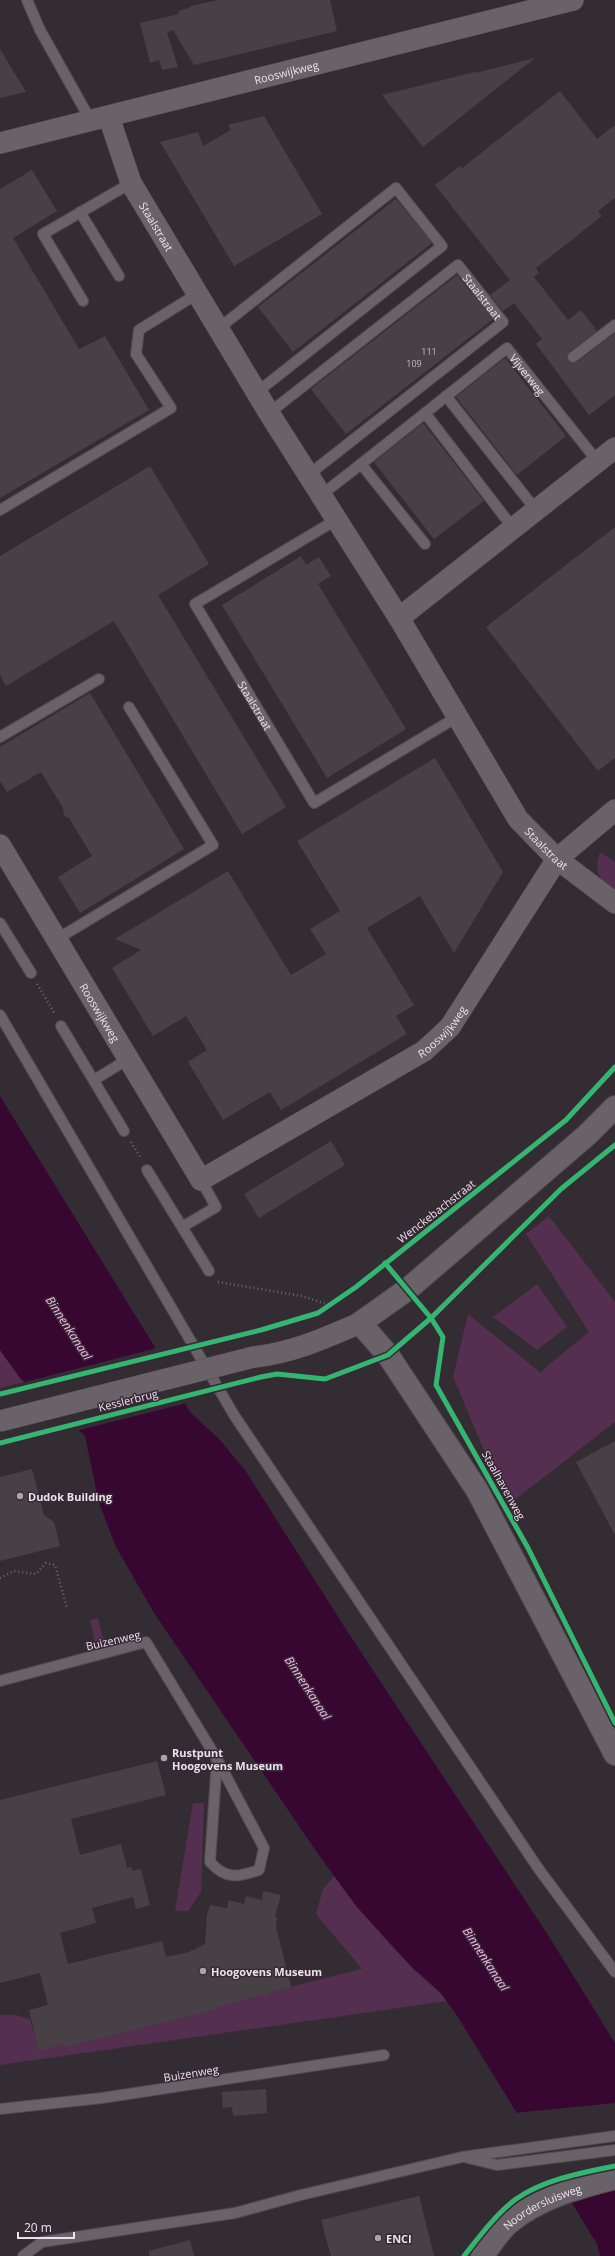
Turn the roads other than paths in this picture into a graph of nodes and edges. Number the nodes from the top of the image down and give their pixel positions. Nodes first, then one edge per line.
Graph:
1 (27, 0) edge
2 (573, 0) edge
3 (100, 119) junction
4 (0, 143) edge
5 (131, 183) junction
6 (80, 212) junction
7 (119, 276) dead end
8 (197, 294) junction
9 (83, 301) dead end
10 (615, 325) edge
11 (218, 329) junction
12 (572, 357) dead end
13 (256, 393) junction
14 (446, 396) junction
15 (268, 413) junction
16 (425, 413) junction
17 (615, 448) edge
18 (598, 462) junction
19 (361, 464) junction
20 (307, 476) junction
21 (320, 496) junction
22 (0, 510) edge
23 (536, 510) junction
24 (336, 520) junction
25 (513, 528) junction
26 (425, 544) dead end
27 (399, 618) junction
28 (99, 679) dead end
29 (129, 707) dead end
30 (458, 717) junction
31 (0, 737) edge
32 (615, 810) edge
33 (0, 845) edge
34 (557, 859) junction
35 (615, 903) edge
36 (0, 923) edge
37 (56, 939) junction
38 (31, 973) road end
39 (0, 1015) edge
40 (61, 1026) road end
41 (128, 1059) junction
42 (94, 1080) junction
43 (615, 1107) edge
44 (124, 1131) road end
45 (148, 1170) road end
46 (201, 1180) junction
47 (182, 1228) junction
48 (209, 1271) road end
49 (360, 1323) junction
50 (0, 1421) edge
51 (0, 1681) edge
52 (615, 1754) edge
53 (217, 1759) junction
54 (615, 1972) edge
55 (384, 2055) dead end
56 (0, 2109) edge
57 (615, 2136) edge
58 (615, 2150) edge
59 (462, 2157) junction
60 (615, 2178) edge
61 (23, 2256) edge
62 (482, 2256) edge

1 - 3 lane, Staalstraat
2 - 3 street, Rooswijkweg
3 - 4 street, Rooswijkweg
3 - 5 street, Staalstraat
5 - 6 lane
5 - 8 street, Staalstraat
6 - 7 lane
6 - 9 lane
8 - 11 street, Staalstraat
8 - 22 lane
10 - 12 lane
11 - 13 street, Staalstraat
11 - 13 lane
13 - 15 street, Staalstraat
14 - 16 lane, Vijverweg
14 - 18 lane, Vijverweg
14 - 23 lane
15 - 20 street, Staalstraat
15 - 20 lane, Staalstraat
16 - 19 lane, Vijverweg
16 - 25 lane
17 - 18 street
18 - 23 street
19 - 21 lane
19 - 26 lane
20 - 21 street, Staalstraat
21 - 24 street, Staalstraat
23 - 25 street
24 - 27 street, Staalstraat
24 - 30 lane, Staalstraat
25 - 27 street
27 - 30 street, Staalstraat
28 - 31 lane
29 - 37 lane
30 - 34 street, Staalstraat
32 - 34 street, Rooswijkweg
33 - 37 street, Rooswijkweg
34 - 35 street, Staalstraat
34 - 46 street, Rooswijkweg
36 - 38 lane
37 - 41 street, Rooswijkweg
39 - 54 lane
40 - 42 lane
41 - 42 lane
41 - 46 street, Rooswijkweg
42 - 44 lane
43 - 49 street
45 - 47 lane
46 - 47 lane, Rooswijkweg
47 - 48 lane
49 - 50 street, Kesslerbrug, bridge
49 - 52 street
51 - 53 lane, Buizenweg
53 - 53 lane, Buizenweg
55 - 56 lane, Buizenweg
57 - 59 lane
58 - 59 lane
59 - 61 lane
60 - 62 street, Noordersluisweg

